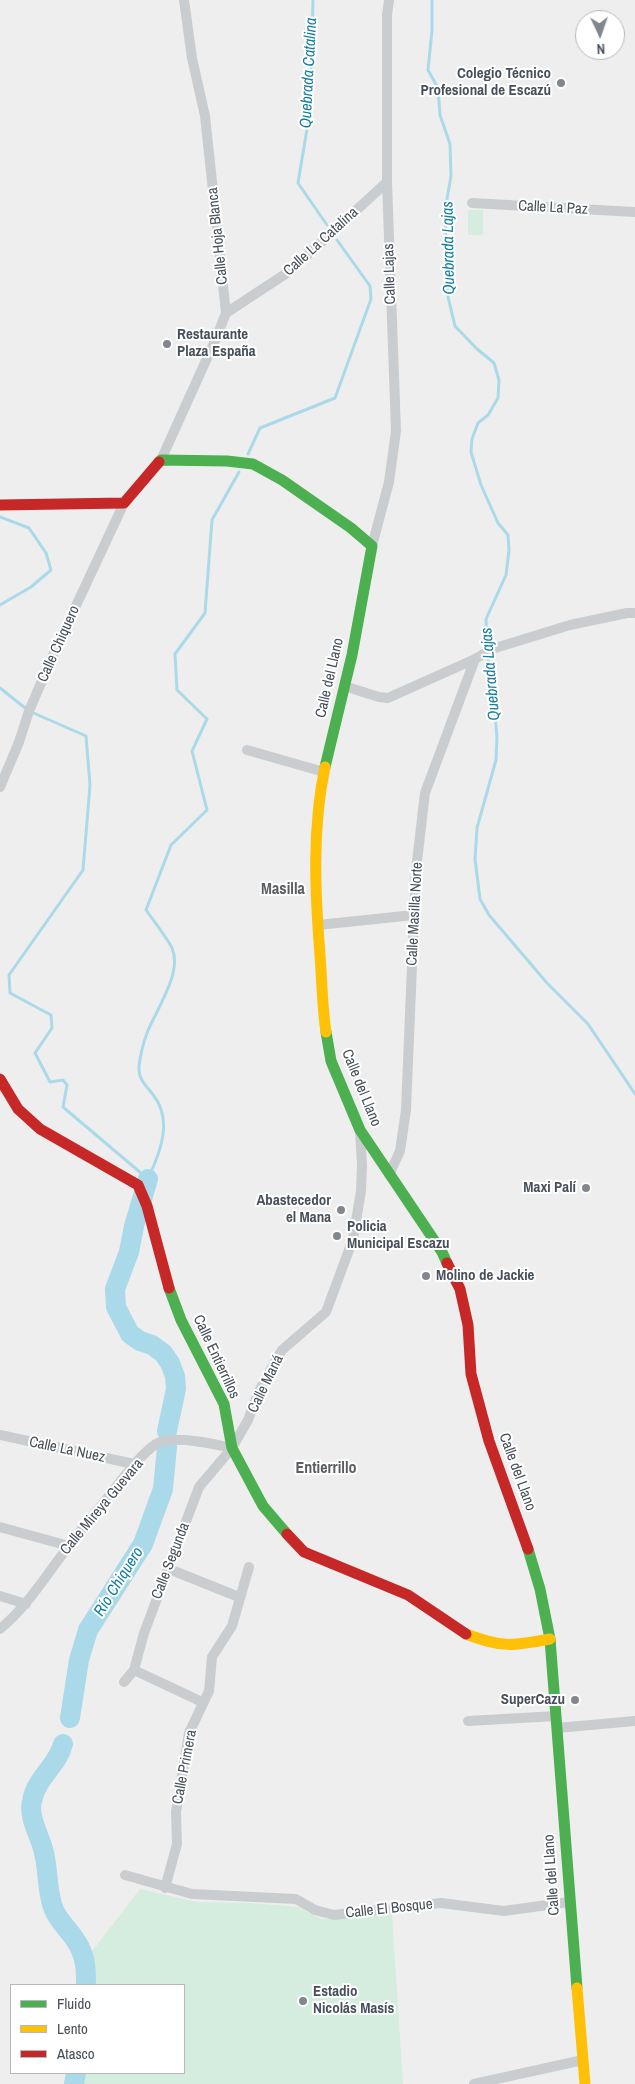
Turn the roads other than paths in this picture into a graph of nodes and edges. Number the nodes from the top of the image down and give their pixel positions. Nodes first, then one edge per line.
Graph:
1 (184, 0) edge
2 (389, 0) edge
3 (387, 182) junction
4 (472, 203) dead end
5 (635, 212) edge
6 (226, 313) junction
7 (161, 460) junction
8 (0, 504) edge
9 (124, 504) junction
10 (372, 546) junction
11 (635, 613) edge
12 (475, 659) junction
13 (344, 686) junction
14 (247, 750) dead end
15 (324, 772) junction
16 (0, 787) edge
17 (414, 915) junction
18 (318, 924) junction
19 (0, 1080) edge
20 (360, 1130) junction
21 (389, 1175) junction
22 (0, 1435) edge
23 (232, 1448) junction
24 (134, 1464) junction
25 (0, 1527) edge
26 (69, 1546) junction
27 (249, 1567) dead end
28 (169, 1569) junction
29 (0, 1596) edge
30 (239, 1596) junction
31 (26, 1604) junction
32 (0, 1628) edge
33 (550, 1640) junction
34 (134, 1670) junction
35 (124, 1682) dead end
36 (202, 1702) junction
37 (556, 1716) junction
38 (468, 1721) dead end
39 (635, 1721) edge
40 (557, 1728) junction
41 (125, 1875) dead end
42 (165, 1888) junction
43 (569, 1902) junction
44 (583, 2060) junction
45 (474, 2084) edge
46 (585, 2084) edge

1 - 6 street, Calle Hoja Blanca
2 - 3 street, Calle Lajas
3 - 6 street, Calle La Catalina
3 - 10 street, Calle Lajas
4 - 5 street, Calle La Paz
6 - 7 street, Calle Hoja Blanca
7 - 9 main road
7 - 10 main road
8 - 9 main road
9 - 16 street, Calle Chiquero
10 - 13 main road, Calle del Llano
11 - 12 street
12 - 13 street
12 - 17 street, Calle Masilla Norte
13 - 15 main road, Calle del Llano
14 - 15 street
15 - 18 main road, Calle del Llano
17 - 18 street
17 - 21 street, Calle Masilla Norte
18 - 20 main road, Calle del Llano
19 - 23 main road, Calle Entierrillos
20 - 21 main road, Calle del Llano
20 - 23 street, Calle Maná
21 - 33 main road, Calle del Llano
22 - 24 street, Calle La Nuez
23 - 24 street, Calle Mireya Guevara
23 - 28 street, Calle Segunda
23 - 33 main road, Calle Entierrillos
24 - 26 street, Calle Mireya Guevara
25 - 26 street
26 - 31 street, Calle Mireya Guevara
27 - 30 street, Calle Primera
28 - 30 street
28 - 34 street, Calle Segunda
29 - 31 street
30 - 36 street, Calle Primera
31 - 32 street, Calle Mireya Guevara
33 - 37 main road, Calle del Llano
34 - 35 street, Calle Segunda
34 - 36 street
36 - 42 street, Calle Primera
37 - 38 street
37 - 40 main road, Calle del Llano
39 - 40 street
40 - 43 main road, Calle del Llano
41 - 42 street, Calle El Bosque
42 - 43 street, Calle El Bosque
43 - 44 main road, Calle del Llano
44 - 45 street
44 - 46 main road, Calle del Llano

